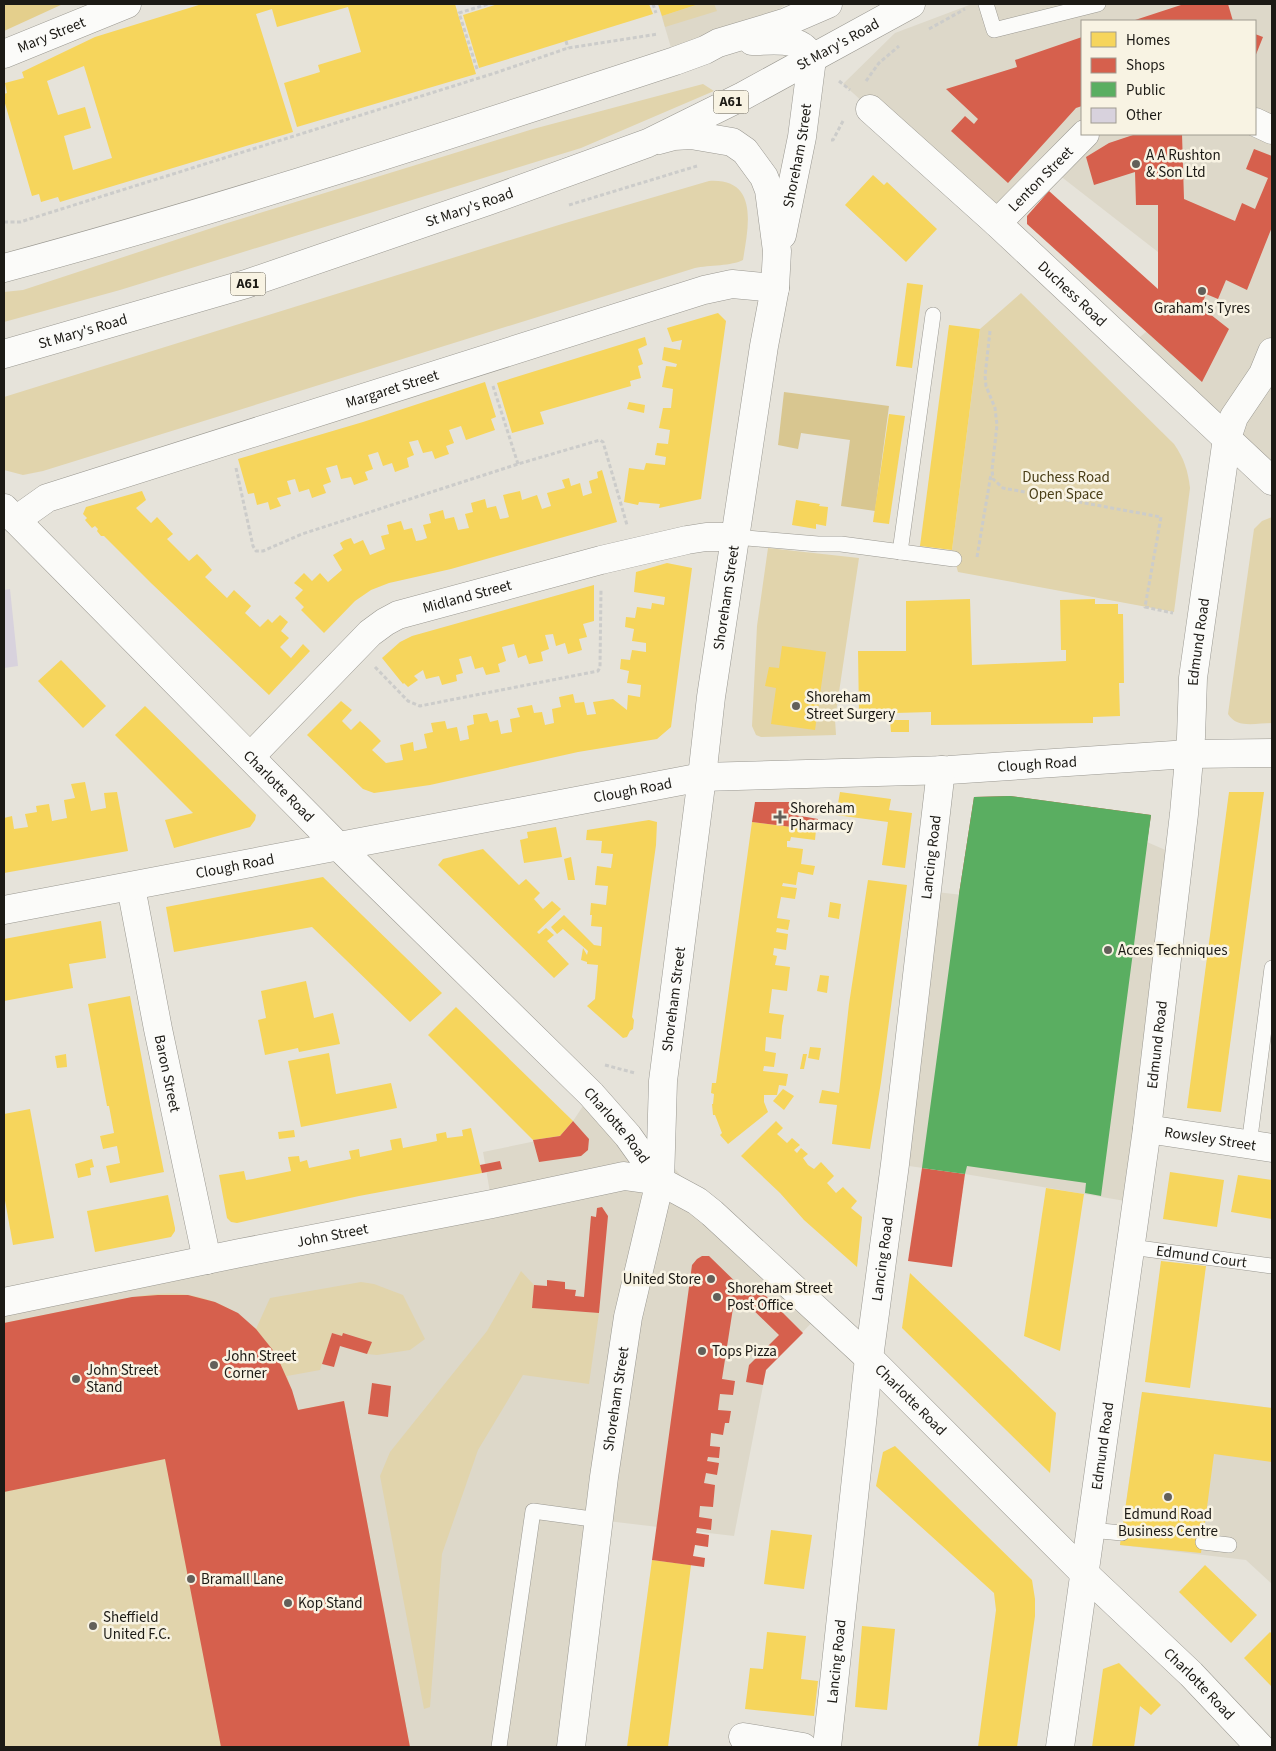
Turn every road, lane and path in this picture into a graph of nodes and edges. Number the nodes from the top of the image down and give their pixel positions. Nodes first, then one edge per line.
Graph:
1 (127, 4) edge
2 (488, 4) edge
3 (653, 4) edge
4 (786, 4) edge
5 (828, 4) edge
6 (911, 4) edge
7 (986, 4) edge
8 (1098, 4) edge
9 (966, 8) dead end
10 (656, 13) dead end
11 (926, 31) dead end
12 (660, 33) dead end
13 (566, 41) dead end
14 (718, 43) junction
15 (568, 48) junction
16 (4, 54) edge
17 (812, 59) junction
18 (477, 69) dead end
19 (870, 109) dead end
20 (1256, 122) edge
21 (1272, 130) edge
22 (1084, 135) edge
23 (648, 143) junction
24 (4, 222) edge
25 (997, 223) junction
26 (777, 251) junction
27 (4, 268) edge
28 (775, 288) junction
29 (933, 315) dead end
30 (990, 331) dead end
31 (1272, 352) edge
32 (4, 354) edge
33 (484, 360) junction
34 (1227, 438) junction
35 (230, 441) junction
36 (518, 464) junction
37 (992, 470) junction
38 (1272, 481) edge
39 (10, 514) edge
40 (736, 537) junction
41 (635, 552) junction
42 (900, 552) junction
43 (954, 559) joint
44 (601, 560) junction
45 (1202, 620) junction
46 (356, 649) junction
47 (1272, 753) edge
48 (1189, 754) junction
49 (251, 756) junction
50 (942, 770) junction
51 (702, 777) junction
52 (338, 846) junction
53 (131, 887) junction
54 (4, 910) edge
55 (1272, 968) edge
56 (557, 1060) junction
57 (663, 1081) junction
58 (1147, 1129) junction
59 (1260, 1146) edge
60 (660, 1181) junction
61 (1131, 1247) junction
62 (207, 1260) junction
63 (1272, 1266) edge
64 (4, 1302) edge
65 (869, 1358) junction
66 (599, 1520) junction
67 (1090, 1530) junction
68 (1122, 1533) dead end
69 (1203, 1542) dead end
70 (1229, 1545) dead end
71 (1085, 1574) junction
72 (742, 1737) dead end
73 (499, 1747) edge
74 (571, 1747) edge
75 (803, 1747) edge
76 (827, 1747) edge
77 (1060, 1747) edge
78 (1260, 1747) edge

1 - 16 main road, Mary Street
2 - 18 path
3 - 10 path
4 - 14 main road
5 - 14 main road
6 - 17 main road, St Mary's Road / A61
7 - 8 lane
9 - 11 path
12 - 15 path
13 - 15 path
14 - 17 main road
14 - 27 main road
15 - 24 path
17 - 23 main road, St Mary's Road / A61
17 - 26 main road, Shoreham Street
19 - 25 main road, Duchess Road
20 - 21 main road
22 - 25 main road, Lenton Street
23 - 26 main road, Shoreham Street
23 - 32 main road, St Mary's Road / A61
25 - 34 main road, Duchess Road
26 - 28 main road, Shoreham Street
28 - 33 main road, Margaret Street
28 - 40 main road, Shoreham Street
29 - 42 lane
30 - 37 path
31 - 34 main road, Edmund Road
33 - 35 main road, Margaret Street
33 - 36 path
34 - 38 main road, Duchess Road
34 - 45 main road, Edmund Road
35 - 36 path
35 - 39 main road, Margaret Street
36 - 41 path
37 - 43 path
37 - 45 path
39 - 49 main road, Charlotte Road
40 - 41 main road, Midland Street
40 - 42 lane
40 - 51 main road, Shoreham Street
41 - 44 main road, Midland Street
42 - 43 lane
44 - 46 main road, Midland Street
44 - 46 path
45 - 48 main road, Edmund Road
46 - 49 main road, Midland Street
47 - 48 main road, Clough Road
48 - 50 main road, Clough Road
48 - 58 main road, Edmund Road
49 - 52 main road, Charlotte Road
50 - 51 main road, Clough Road
50 - 65 main road, Lancing Road
51 - 52 main road, Clough Road
51 - 57 main road, Shoreham Street
52 - 53 main road, Clough Road
52 - 56 main road, Charlotte Road
53 - 54 main road, Clough Road
53 - 62 main road, Baron Street
55 - 59 lane
56 - 57 path, Charlotte Road
56 - 60 main road, Charlotte Road
57 - 60 main road, Shoreham Street
58 - 59 main road, Rowsley Street
58 - 61 main road, Edmund Road
60 - 62 main road, John Street
60 - 65 main road, Charlotte Road
60 - 66 main road, Shoreham Street
61 - 63 lane, Edmund Court
61 - 67 main road, Edmund Road
62 - 64 main road, John Street
65 - 71 main road, Charlotte Road
65 - 76 main road, Lancing Road
66 - 73 lane
66 - 74 main road, Shoreham Street
67 - 68 lane
67 - 71 main road, Edmund Road
69 - 70 lane
71 - 77 main road, Edmund Road
71 - 78 main road, Charlotte Road
72 - 75 main road

